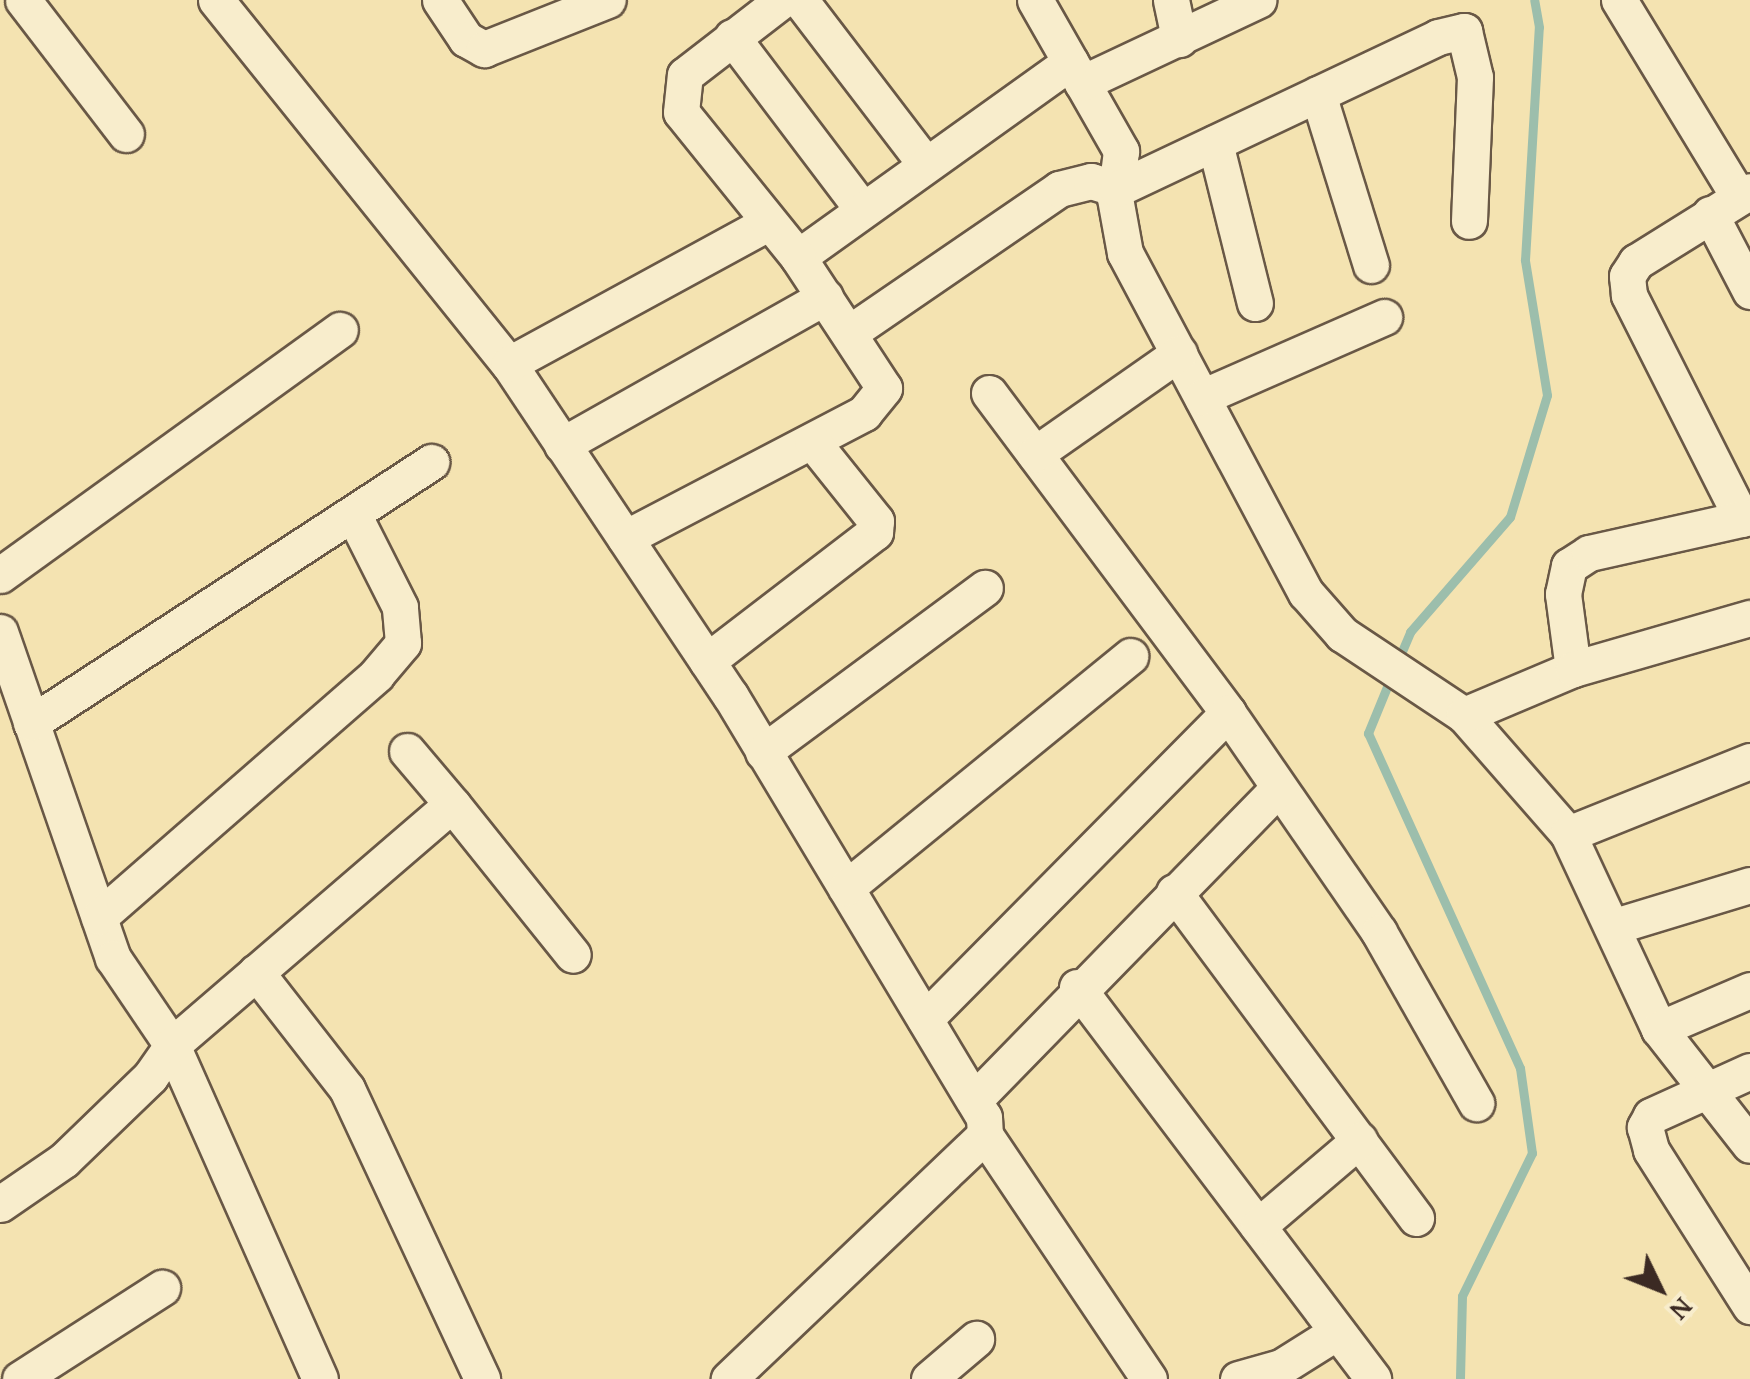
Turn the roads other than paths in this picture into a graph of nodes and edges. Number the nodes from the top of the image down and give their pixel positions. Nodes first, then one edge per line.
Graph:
1 (23, 0) edge
2 (216, 0) edge
3 (440, 0) edge
4 (608, 0) edge
5 (782, 0) edge
6 (800, 0) edge
7 (1035, 0) edge
8 (1171, 0) edge
9 (1258, 0) edge
10 (1619, 0) edge
11 (732, 37) junction
12 (1179, 39) junction
13 (1076, 73) junction
14 (1318, 94) junction
15 (126, 134) dead end
16 (1215, 142) junction
17 (924, 162) junction
18 (1117, 190) junction
19 (1733, 201) edge
20 (862, 208) junction
21 (1468, 220) dead end
22 (769, 222) junction
23 (798, 257) junction
24 (1371, 265) dead end
25 (1750, 291) edge
26 (825, 296) junction
27 (1255, 303) dead end
28 (1384, 317) dead end
29 (340, 330) dead end
30 (850, 333) junction
31 (1179, 354) junction
32 (509, 364) junction
33 (990, 392) dead end
34 (1202, 397) junction
35 (812, 441) junction
36 (562, 444) junction
37 (1035, 454) junction
38 (432, 462) dead end
39 (353, 514) junction
40 (1746, 518) edge
41 (625, 538) junction
42 (0, 575) edge
43 (985, 588) dead end
44 (1750, 618) edge
45 (0, 632) edge
46 (1130, 656) dead end
47 (708, 661) junction
48 (1573, 669) junction
49 (1228, 713) junction
50 (1464, 716) junction
51 (32, 723) junction
52 (406, 751) dead end
53 (763, 752) junction
54 (1750, 761) edge
55 (1278, 788) junction
56 (452, 804) junction
57 (1568, 834) junction
58 (1750, 885) edge
59 (846, 888) junction
60 (1174, 892) junction
61 (99, 917) junction
62 (1615, 926) junction
63 (572, 954) dead end
64 (256, 972) junction
65 (1077, 987) junction
66 (1750, 990) edge
67 (925, 1018) junction
68 (1659, 1029) junction
69 (172, 1045) junction
70 (1750, 1071) edge
71 (1710, 1089) junction
72 (974, 1100) junction
73 (1476, 1103) dead end
74 (985, 1135) junction
75 (1358, 1140) junction
76 (1750, 1144) edge
77 (0, 1204) edge
78 (1416, 1218) dead end
79 (1258, 1226) junction
80 (162, 1288) dead end
81 (1750, 1306) edge
82 (1338, 1332) junction
83 (976, 1339) dead end
84 (1285, 1373) edge
85 (20, 1379) edge
86 (320, 1379) edge
87 (482, 1379) edge
88 (729, 1379) edge
89 (929, 1379) edge
90 (1149, 1379) edge
91 (1238, 1379) edge
92 (1373, 1379) edge

1 - 15 street
2 - 32 street
3 - 4 street
5 - 11 street
6 - 17 street
7 - 13 street
8 - 12 street
9 - 12 street
10 - 19 street
11 - 20 street
11 - 22 street
12 - 13 street
13 - 17 street
13 - 18 street
14 - 16 street
14 - 21 street
14 - 24 street
16 - 18 street
16 - 27 street
17 - 20 street
18 - 30 street
18 - 31 street
19 - 25 street
19 - 40 street
20 - 23 street
22 - 23 street
22 - 32 street
23 - 26 street
26 - 30 street
26 - 36 street
28 - 34 street
29 - 42 street
30 - 35 street
31 - 34 street
31 - 37 street
32 - 36 street
33 - 37 street
34 - 50 street
35 - 41 street
35 - 47 street
36 - 41 street
37 - 49 street
38 - 39 street
39 - 51 street
39 - 61 street
40 - 48 street
41 - 47 street
43 - 53 street
44 - 48 street
45 - 51 street
46 - 59 street
47 - 53 street
48 - 50 street
49 - 55 street
49 - 67 street
50 - 57 street
51 - 61 street
52 - 56 street
53 - 59 street
54 - 57 street
55 - 60 street
55 - 73 street
56 - 63 street
56 - 64 street
57 - 62 street
58 - 62 street
59 - 67 street
60 - 65 street
60 - 75 street
61 - 69 street
62 - 68 street
64 - 69 street
64 - 87 street
65 - 72 street
65 - 79 street
66 - 68 street
67 - 72 street
68 - 71 street
69 - 77 street
69 - 86 street
70 - 71 street
71 - 76 street
71 - 81 street
72 - 74 street
74 - 88 street
74 - 90 street
75 - 78 street
75 - 79 street
79 - 82 street
80 - 85 street
82 - 84 street
82 - 92 street
83 - 89 street
84 - 91 street

